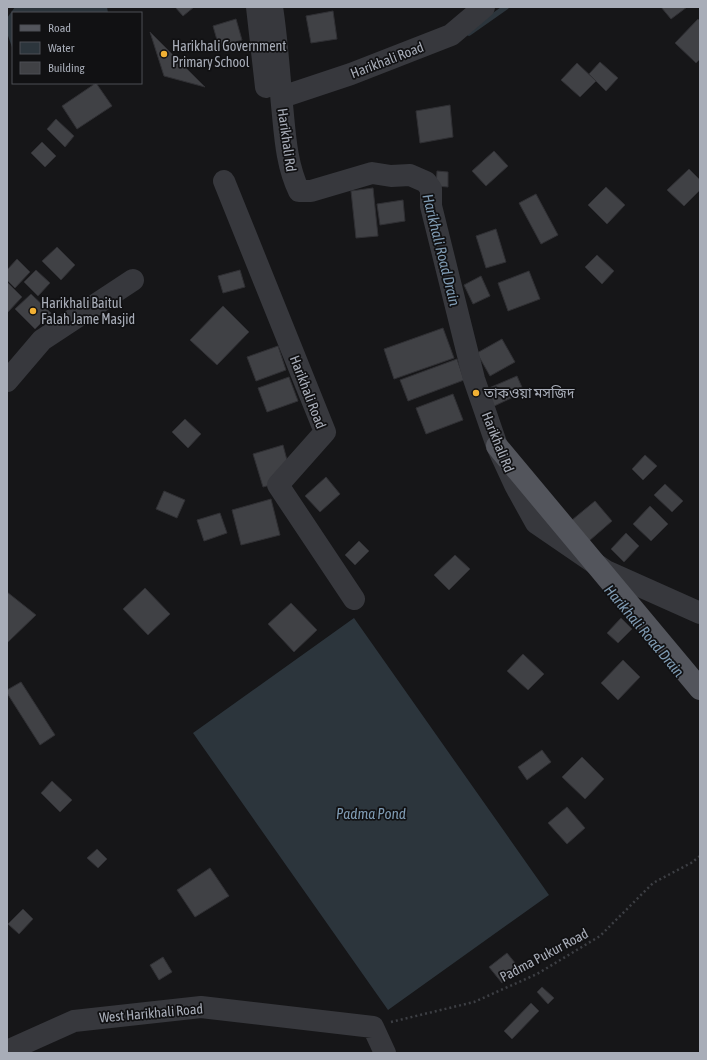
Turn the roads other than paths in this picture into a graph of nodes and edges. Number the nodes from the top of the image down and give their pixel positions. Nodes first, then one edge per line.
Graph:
1 (257, 7) edge
2 (272, 7) edge
3 (484, 7) edge
4 (282, 97) junction
5 (270, 125) dead end
6 (224, 181) dead end
7 (133, 280) dead end
8 (7, 381) edge
9 (497, 446) junction
10 (354, 599) dead end
11 (700, 613) edge
12 (700, 689) edge
13 (7, 1051) edge
14 (385, 1053) edge

1 - 5 street
2 - 4 street, Harikhali Rd
3 - 4 street, Harikhali Road
4 - 9 street, Harikhali Rd
6 - 10 street, Harikhali Road
7 - 8 street
9 - 11 street, Harikhali Rd
9 - 12 main road
13 - 14 street, West Harikhali Road

